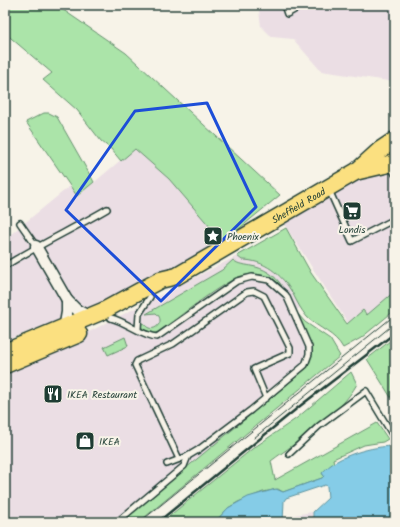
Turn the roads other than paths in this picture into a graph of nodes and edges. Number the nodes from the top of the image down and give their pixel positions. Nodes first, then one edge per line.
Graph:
1 (284, 5) edge
2 (303, 5) edge
3 (395, 140) edge
4 (393, 166) edge
5 (357, 171) junction
6 (328, 188) junction
7 (107, 209) dead end
8 (395, 219) edge
9 (20, 223) dead end
10 (36, 246) junction
11 (5, 266) edge
12 (177, 276) junction
13 (150, 297) junction
14 (67, 300) junction
15 (91, 317) junction
16 (110, 318) junction
17 (64, 329) junction
18 (138, 329) junction
19 (5, 352) edge
20 (5, 365) edge
21 (266, 398) junction
22 (395, 439) edge
23 (289, 454) dead end
24 (188, 456) junction
25 (179, 459) junction
26 (166, 464) dead end
27 (116, 522) edge

1 - 2 lane
3 - 5 main road
4 - 5 main road
5 - 6 main road, Sheffield Road
6 - 8 lane
6 - 12 main road, Sheffield Road
7 - 10 lane
9 - 10 lane
10 - 11 lane
10 - 14 street
12 - 13 main road, Sheffield Road
12 - 15 main road, Sheffield Road
13 - 16 main road, Sheffield Road
13 - 18 lane
14 - 15 street
14 - 17 street
15 - 17 main road, Sheffield Road
16 - 18 lane
16 - 20 main road, Sheffield Road
17 - 19 main road, Sheffield Road
18 - 21 lane
21 - 24 lane
21 - 25 lane
22 - 23 lane
24 - 25 lane
24 - 27 lane
25 - 26 lane

